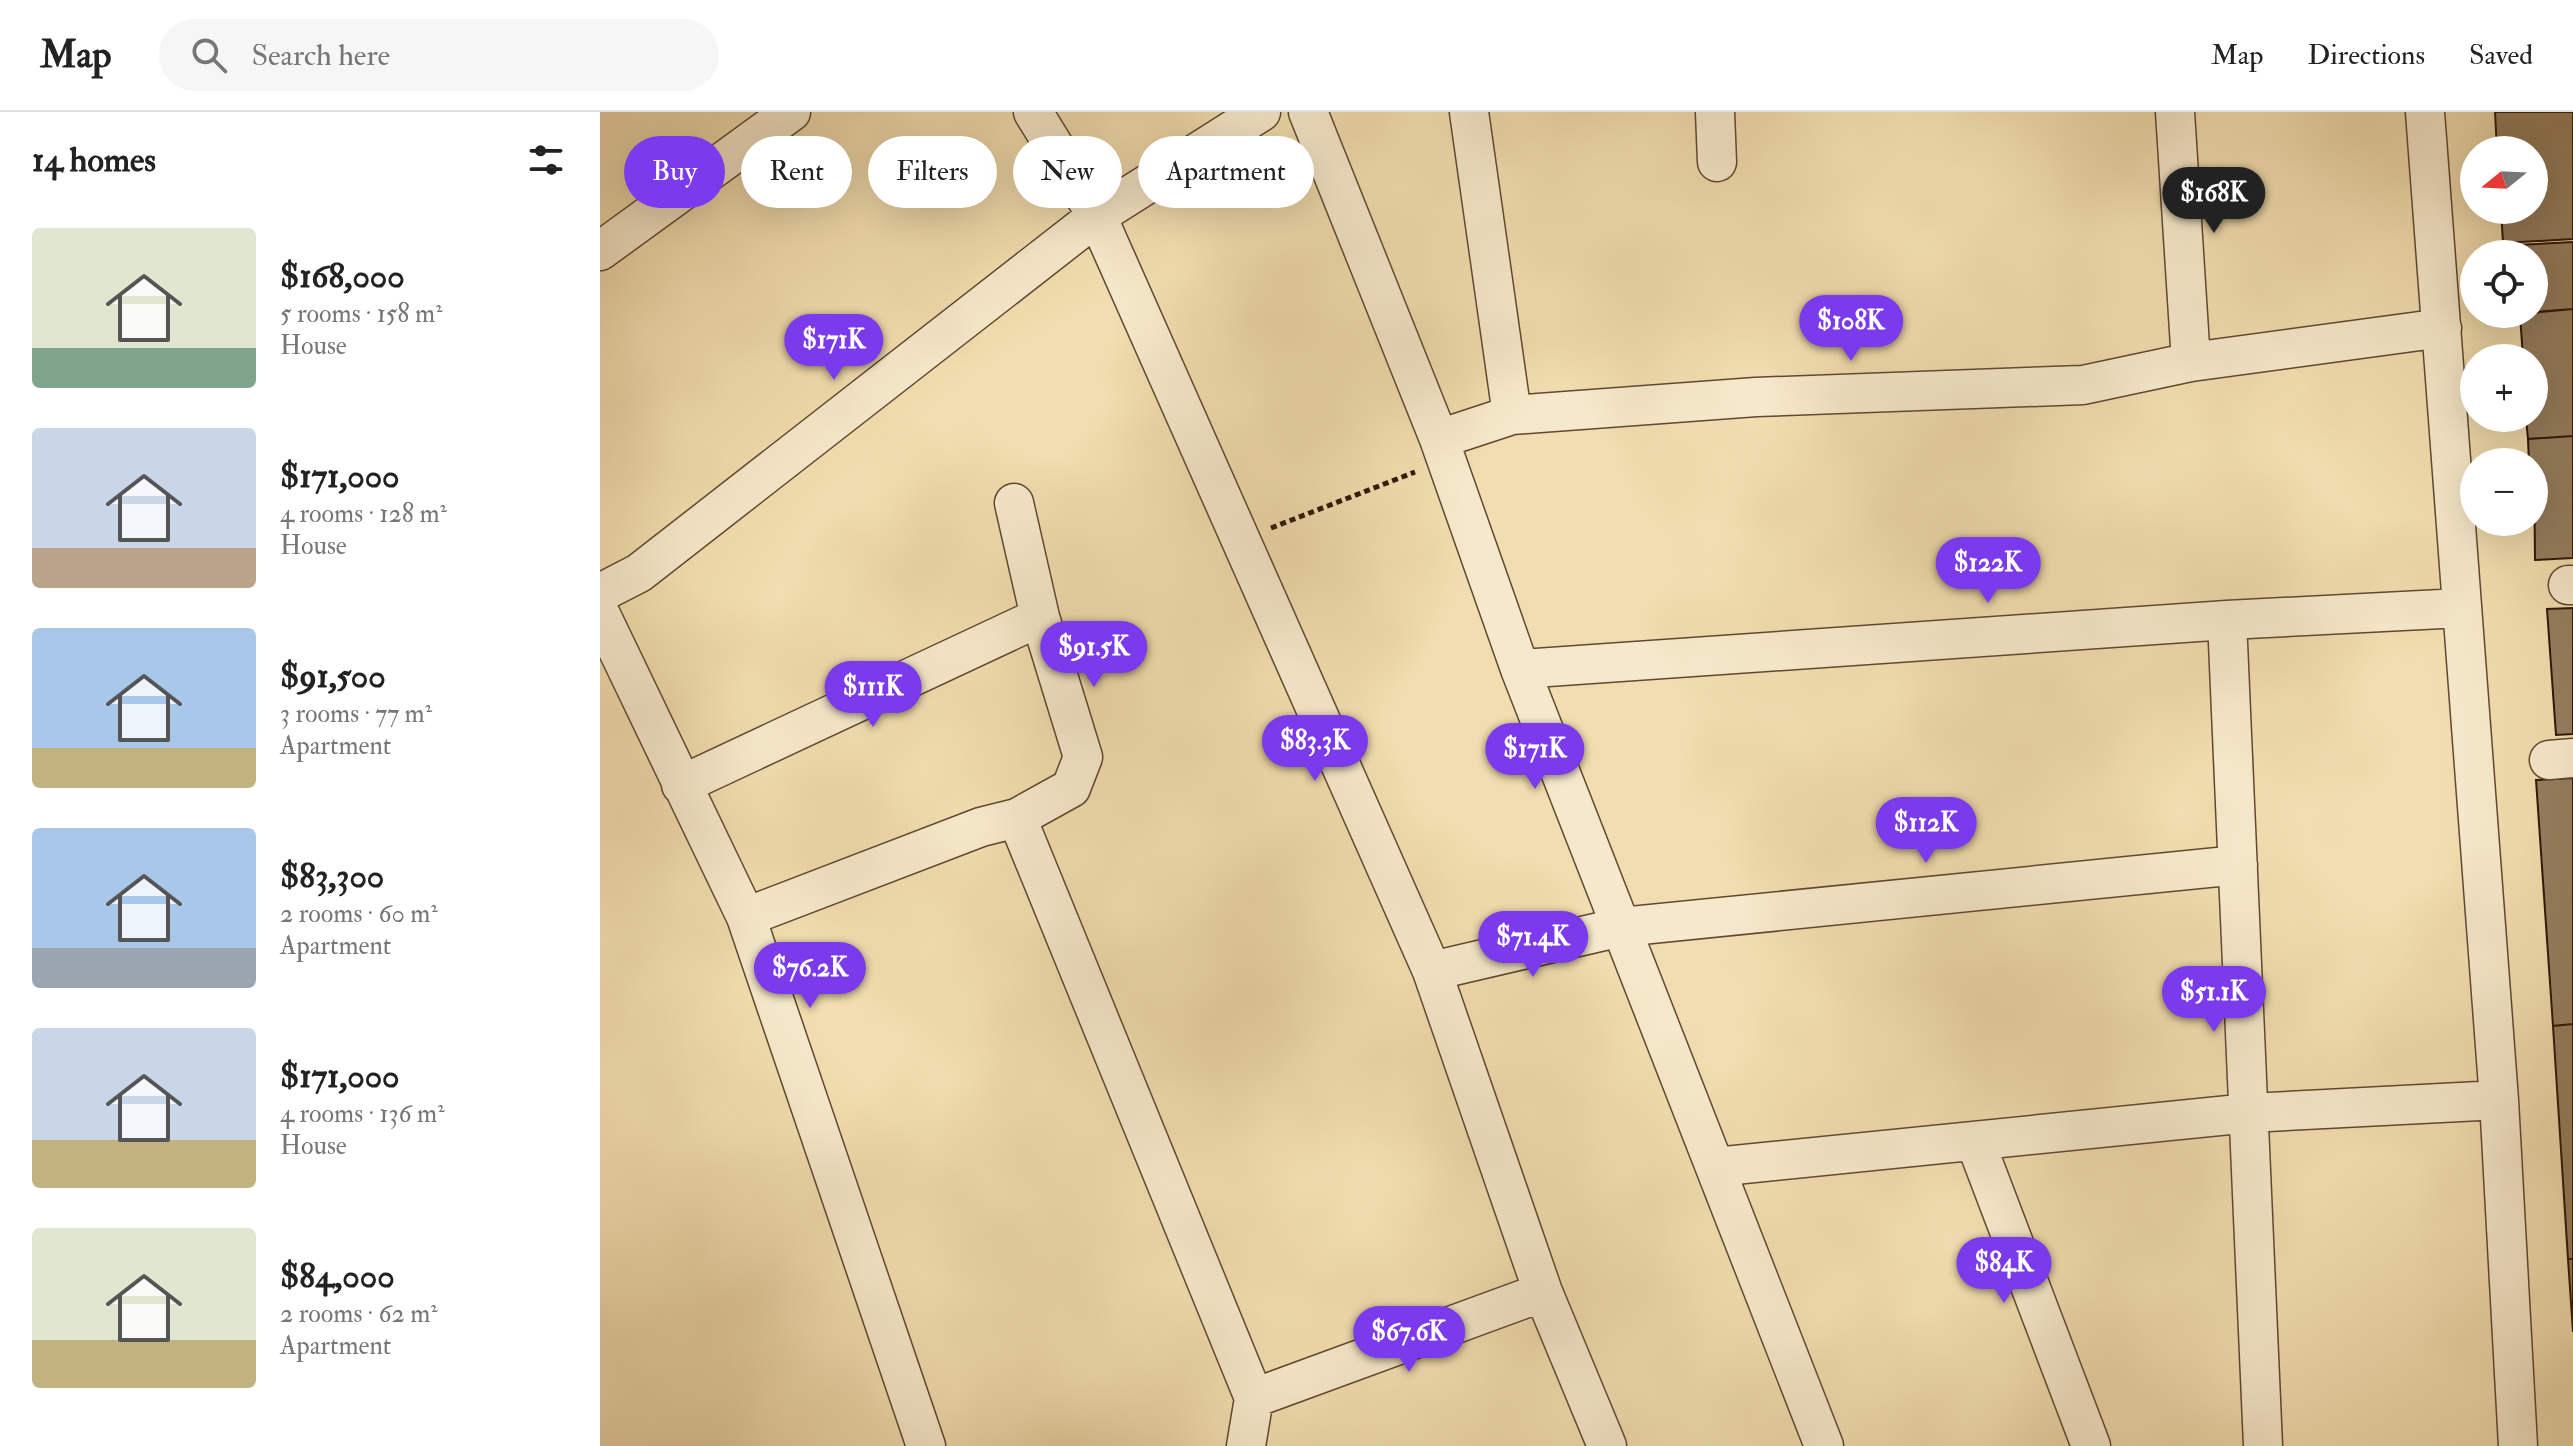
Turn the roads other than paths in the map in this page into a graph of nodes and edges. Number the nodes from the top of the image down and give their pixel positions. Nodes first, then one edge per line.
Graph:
1 (791, 112) edge
2 (1033, 112) edge
3 (1261, 112) edge
4 (1308, 112) edge
5 (1469, 112) edge
6 (1715, 112) edge
7 (2175, 112) edge
8 (2425, 112) edge
9 (1717, 162) dead end
10 (1097, 216) junction
11 (600, 251) edge
12 (2442, 328) junction
13 (2191, 362) junction
14 (1512, 415) junction
15 (1443, 450) junction
16 (1014, 503) dead end
17 (600, 593) edge
18 (2461, 608) junction
19 (600, 613) edge
20 (1040, 617) junction
21 (2227, 620) junction
22 (1520, 669) junction
23 (681, 785) junction
24 (1017, 818) junction
25 (2238, 865) junction
26 (746, 917) junction
27 (1621, 927) junction
28 (1432, 971) junction
29 (2499, 1100) junction
30 (2249, 1113) junction
31 (1975, 1141) junction
32 (1715, 1167) junction
33 (1543, 1292) junction
34 (1254, 1398) junction
35 (926, 1446) edge
36 (1246, 1446) edge
37 (1607, 1446) edge
38 (1824, 1446) edge
39 (2091, 1446) edge
40 (2263, 1446) edge
41 (2518, 1446) edge

1 - 11 street
2 - 10 street
3 - 10 street
4 - 15 street
5 - 14 street
6 - 9 street
7 - 13 street
8 - 12 street
10 - 17 street
10 - 28 street
12 - 13 street
12 - 18 street
13 - 14 street
14 - 15 street
15 - 22 street
16 - 20 street
18 - 21 street
18 - 29 street
19 - 23 street
20 - 23 street
20 - 24 street
21 - 22 street
21 - 25 street
22 - 27 street
23 - 26 street
24 - 26 street
24 - 34 street
25 - 27 street
25 - 30 street
26 - 35 street
27 - 28 street
27 - 32 street
28 - 33 street
29 - 30 street
29 - 41 street
30 - 31 street
30 - 40 street
31 - 32 street
31 - 39 street
32 - 38 street
33 - 34 street
33 - 37 street
34 - 36 street

